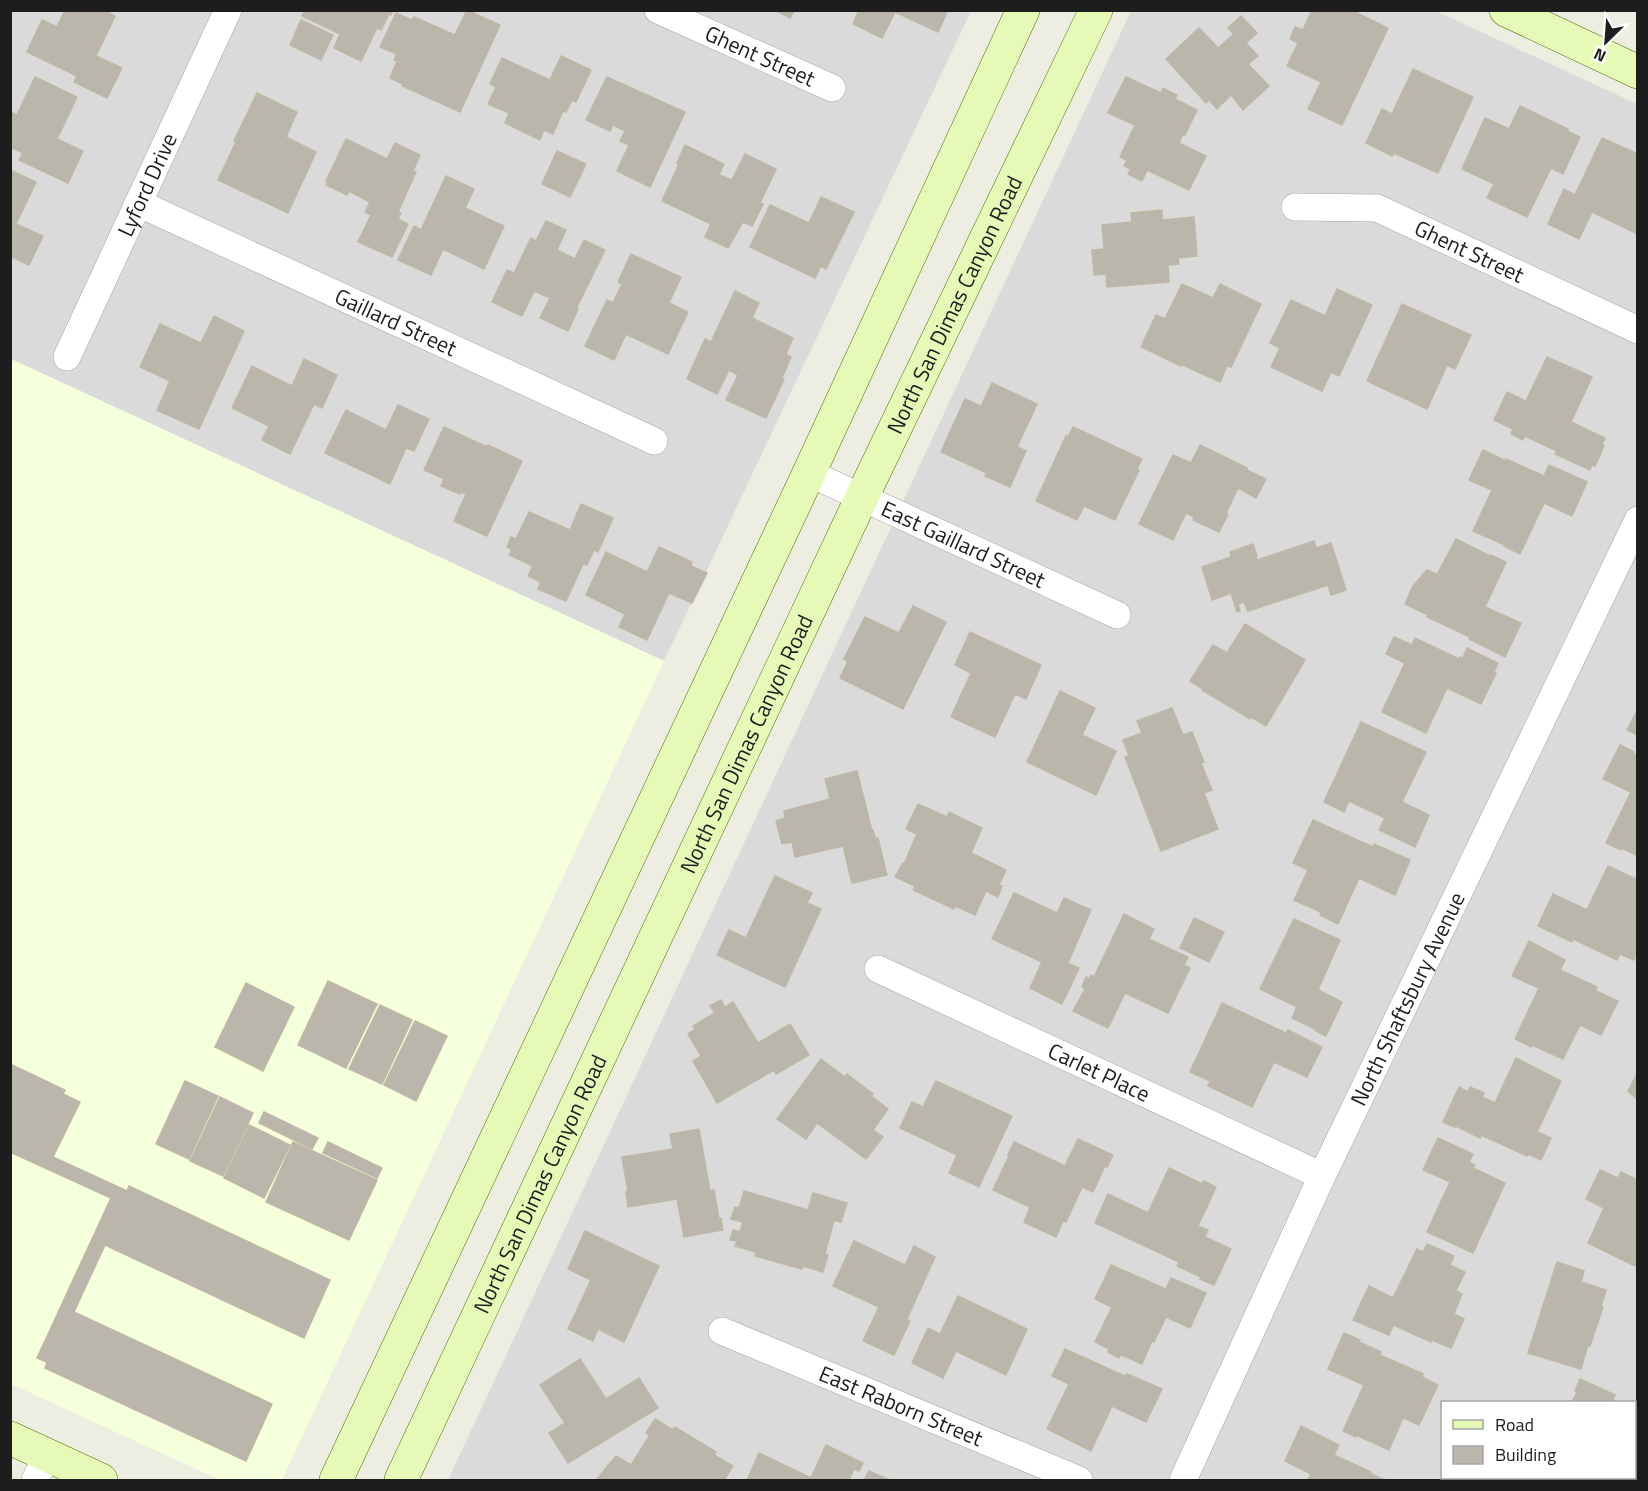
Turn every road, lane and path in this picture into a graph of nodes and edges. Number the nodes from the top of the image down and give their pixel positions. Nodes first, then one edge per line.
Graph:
1 (228, 10) edge
2 (658, 10) edge
3 (1023, 10) edge
4 (1096, 10) edge
5 (1506, 10) edge
6 (1638, 72) edge
7 (832, 88) dead end
8 (138, 203) junction
9 (1295, 207) dead end
10 (1638, 330) edge
11 (67, 357) dead end
12 (654, 441) dead end
13 (809, 473) junction
14 (862, 497) junction
15 (1638, 520) edge
16 (1118, 615) dead end
17 (878, 969) dead end
18 (1322, 1176) junction
19 (722, 1331) dead end
20 (10, 1438) edge
21 (41, 1468) edge
22 (101, 1480) edge
23 (336, 1480) edge
24 (401, 1480) edge
25 (1079, 1480) edge
26 (1183, 1480) edge

1 - 8 street, Lyford Drive
2 - 7 street, Ghent Street
3 - 13 main road
4 - 14 main road, North San Dimas Canyon Road
5 - 6 main road
8 - 11 street, Lyford Drive
8 - 12 street, Gaillard Street
9 - 10 street, Ghent Street
13 - 14 street, East Gaillard Street
13 - 23 main road
14 - 16 street, East Gaillard Street
14 - 24 main road, North San Dimas Canyon Road
15 - 18 street, North Shaftsbury Avenue
17 - 18 street, Carlet Place
18 - 26 street, North Shaftsbury Avenue
19 - 25 street, East Raborn Street
20 - 21 main road
21 - 22 main road

